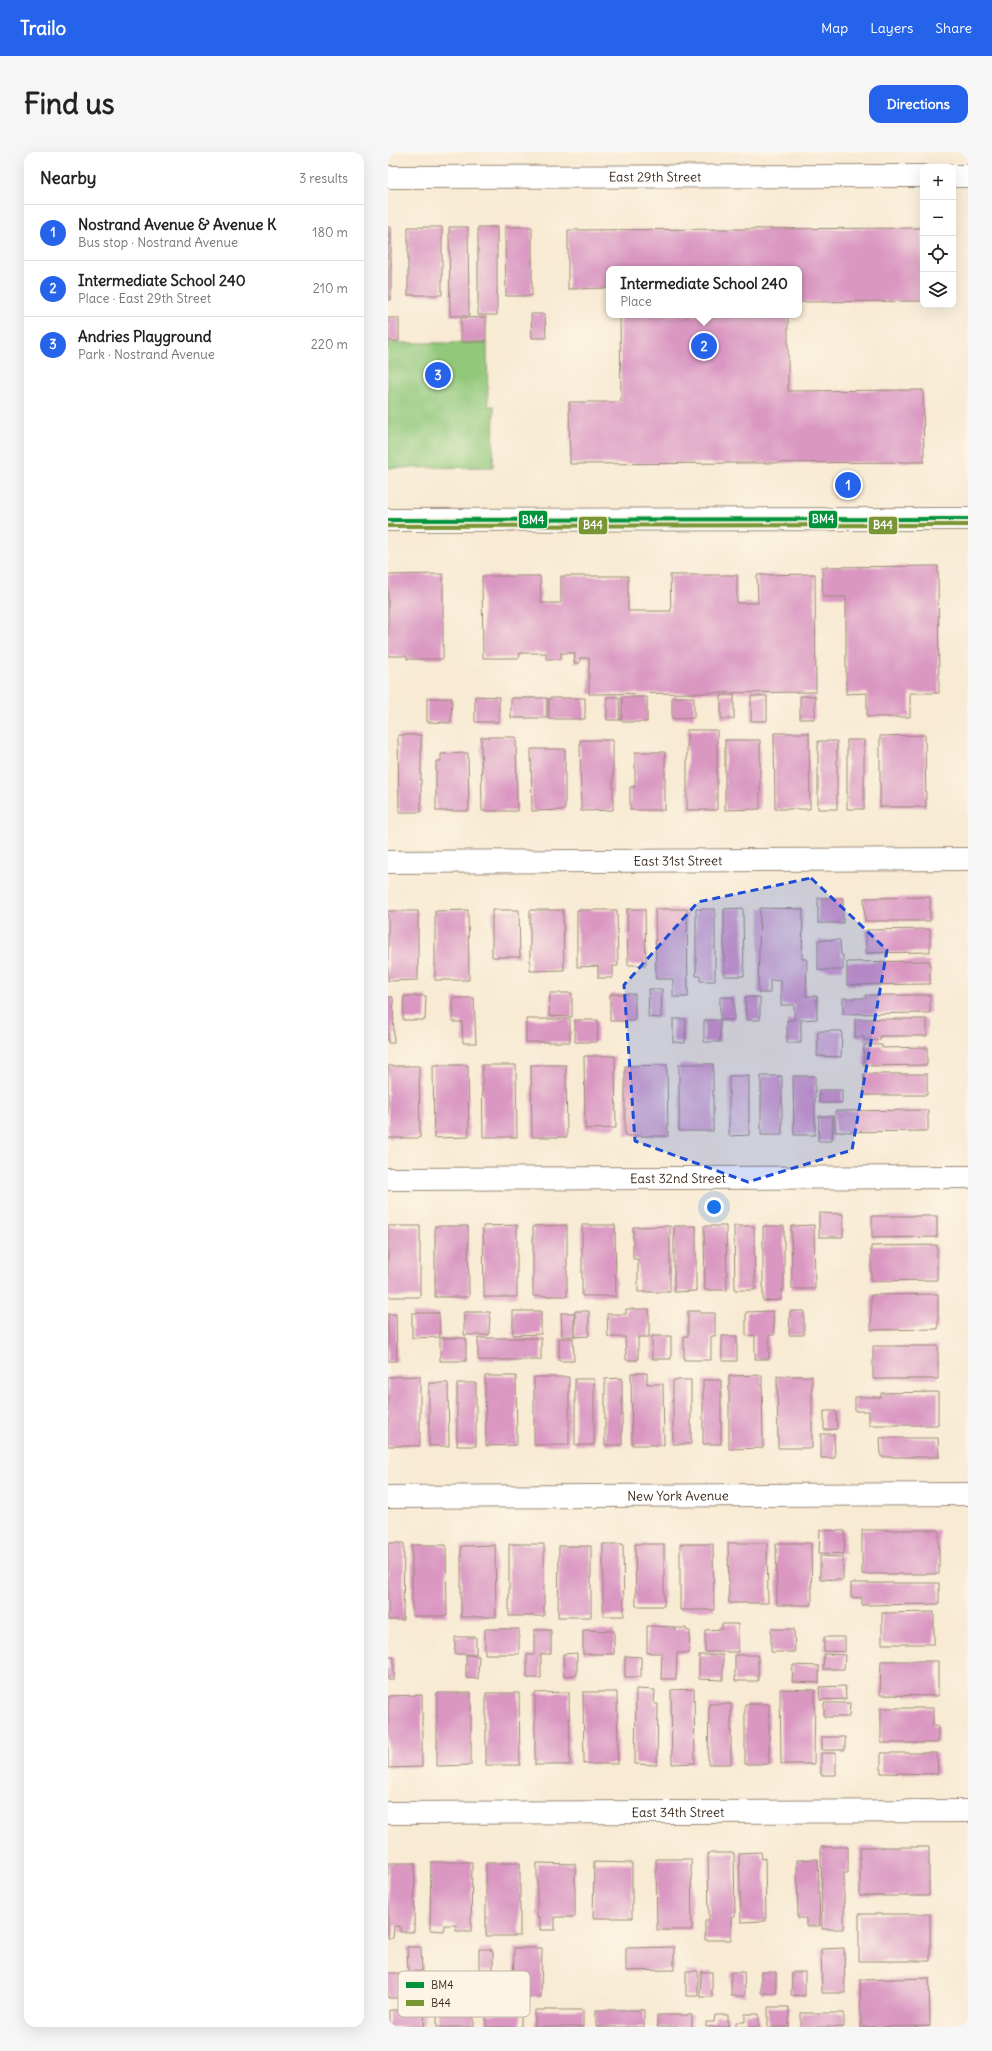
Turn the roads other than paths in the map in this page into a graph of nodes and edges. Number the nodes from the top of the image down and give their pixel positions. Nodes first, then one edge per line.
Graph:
1 (920, 176) edge
2 (956, 176) edge
3 (968, 176) edge
4 (388, 178) edge
5 (968, 518) edge
6 (388, 520) edge
7 (968, 860) edge
8 (388, 862) edge
9 (968, 1177) edge
10 (388, 1179) edge
11 (968, 1494) edge
12 (388, 1497) edge
13 (968, 1811) edge
14 (388, 1813) edge

1 - 4 street, East 29th Street
2 - 3 street
5 - 6 street
7 - 8 street, East 31st Street
9 - 10 street, East 32nd Street
11 - 12 street, New York Avenue
13 - 14 street, East 34th Street

